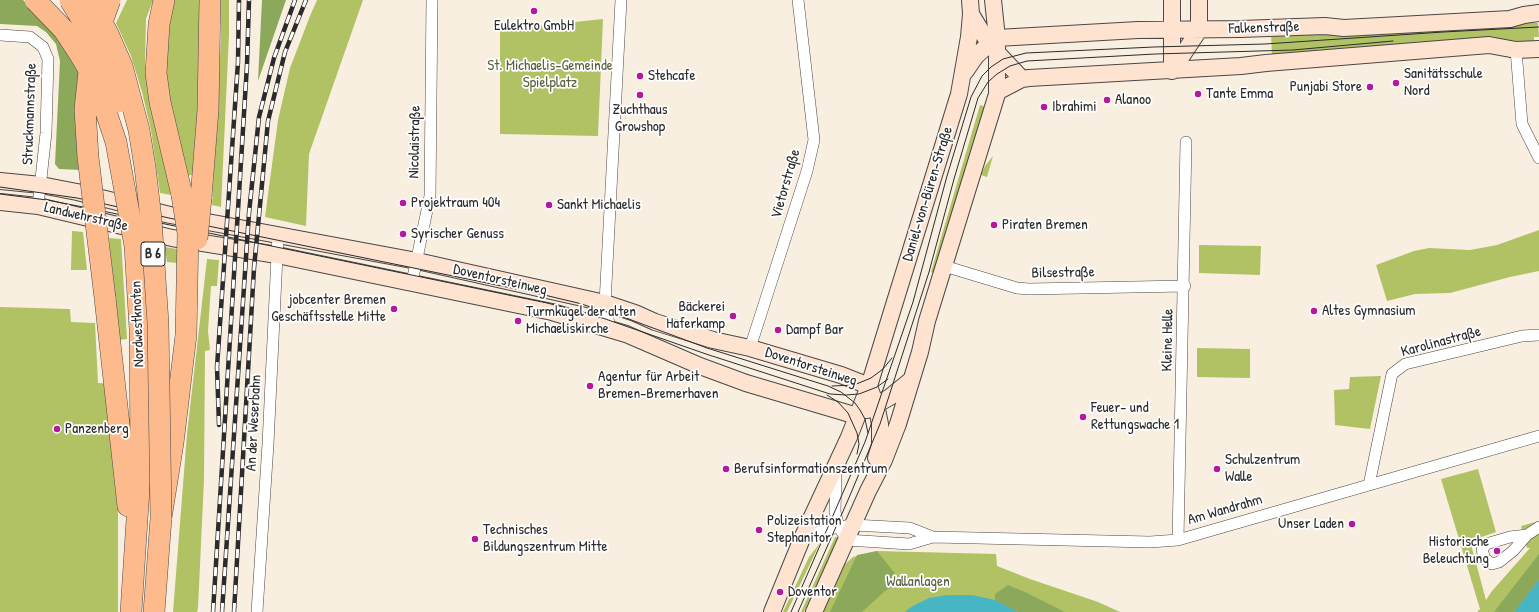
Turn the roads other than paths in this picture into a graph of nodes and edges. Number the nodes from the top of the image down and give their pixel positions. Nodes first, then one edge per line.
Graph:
1 (35, 0) edge
2 (70, 0) edge
3 (90, 0) edge
4 (110, 0) edge
5 (164, 0) edge
6 (432, 0) edge
7 (621, 0) edge
8 (798, 0) edge
9 (993, 0) edge
10 (1172, 0) edge
11 (1199, 0) edge
12 (210, 1) edge
13 (970, 7) edge
14 (1539, 13) edge
15 (1172, 30) junction
16 (1199, 30) junction
17 (0, 35) edge
18 (994, 45) junction
19 (1539, 49) edge
20 (1516, 50) junction
21 (1172, 70) junction
22 (963, 75) junction
23 (1022, 79) junction
24 (997, 92) junction
25 (1186, 142) dead end
26 (1539, 158) edge
27 (0, 181) edge
28 (41, 185) junction
29 (192, 197) junction
30 (0, 202) edge
31 (38, 206) junction
32 (170, 215) joint
33 (278, 235) junction
34 (172, 238) joint
35 (135, 246) junction
36 (277, 255) junction
37 (417, 261) junction
38 (944, 266) junction
39 (412, 282) junction
40 (1185, 286) junction
41 (605, 303) junction
42 (610, 329) junction
43 (1539, 335) edge
44 (750, 348) junction
45 (911, 380) junction
46 (869, 386) junction
47 (876, 405) junction
48 (857, 416) junction
49 (1539, 436) edge
50 (836, 467) junction
51 (1369, 485) junction
52 (868, 491) junction
53 (161, 518) junction
54 (1539, 527) edge
55 (846, 531) junction
56 (1527, 535) dead end
57 (803, 536) junction
58 (933, 537) junction
59 (1178, 540) junction
60 (135, 565) junction
61 (131, 612) edge
62 (154, 612) edge
63 (257, 612) edge
64 (772, 612) edge
65 (814, 612) edge

1 - 35 highway, bridge
2 - 35 highway, Nordwestknoten / B 6, bridge
3 - 53 highway, Nordwestknoten / B 6, bridge
4 - 60 highway, bridge
5 - 29 highway
6 - 37 street, Nicolaistraße
7 - 41 street
8 - 44 street, Vietorstraße
9 - 18 street
10 - 15 street
11 - 16 street
12 - 29 highway
13 - 18 street
13 - 22 street, Daniel-von-Büren-Straße
14 - 16 street, Falkenstraße
15 - 16 street, Falkenstraße
15 - 18 street, Falkenstraße
15 - 21 street
16 - 21 street
17 - 28 street, Struckmannstraße
18 - 22 street
18 - 23 street
18 - 24 street
19 - 20 street
20 - 21 street
20 - 26 street
21 - 23 street
22 - 46 street, Daniel-von-Büren-Straße
23 - 24 street
24 - 38 street
25 - 40 street, Kleine Helle
27 - 28 street, Landwehrstraße
28 - 31 street, Struckmannstraße
28 - 32 street, Landwehrstraße
29 - 53 highway, bridge
30 - 31 street, Landwehrstraße
31 - 34 street, Landwehrstraße
32 - 33 street, Doventorsteinweg
33 - 36 street, An der Weserbahn
33 - 37 street, Doventorsteinweg
34 - 36 street, Doventorsteinweg
35 - 60 highway, Nordwestknoten / B 6
36 - 39 street, Doventorsteinweg
36 - 63 street, An der Weserbahn
37 - 39 street, Nicolaistraße
37 - 41 street, Doventorsteinweg
38 - 40 street, Bilsestraße
38 - 45 street
39 - 42 street, Doventorsteinweg
40 - 59 street, Kleine Helle
41 - 42 street
41 - 44 street, Doventorsteinweg
42 - 48 street, Doventorsteinweg
43 - 51 street, Karolinastraße
44 - 46 street, Doventorsteinweg
45 - 47 street
45 - 52 street
46 - 47 street
46 - 48 street, Daniel-von-Büren-Straße
47 - 48 street
47 - 52 street
48 - 50 street, Daniel-von-Büren-Straße
49 - 51 street, Am Wandrahm
50 - 55 street
50 - 57 street, Daniel-von-Büren-Straße
51 - 59 street, Am Wandrahm
52 - 55 street
53 - 62 highway, Nordwestknoten / B 6
54 - 56 street
55 - 57 street, Am Wandrahm
55 - 58 street, Am Wandrahm
55 - 58 street, Am Wandrahm
55 - 65 street
57 - 64 street, Daniel-von-Büren-Straße
58 - 59 street, Am Wandrahm
60 - 61 highway, Nordwestknoten / B 6

